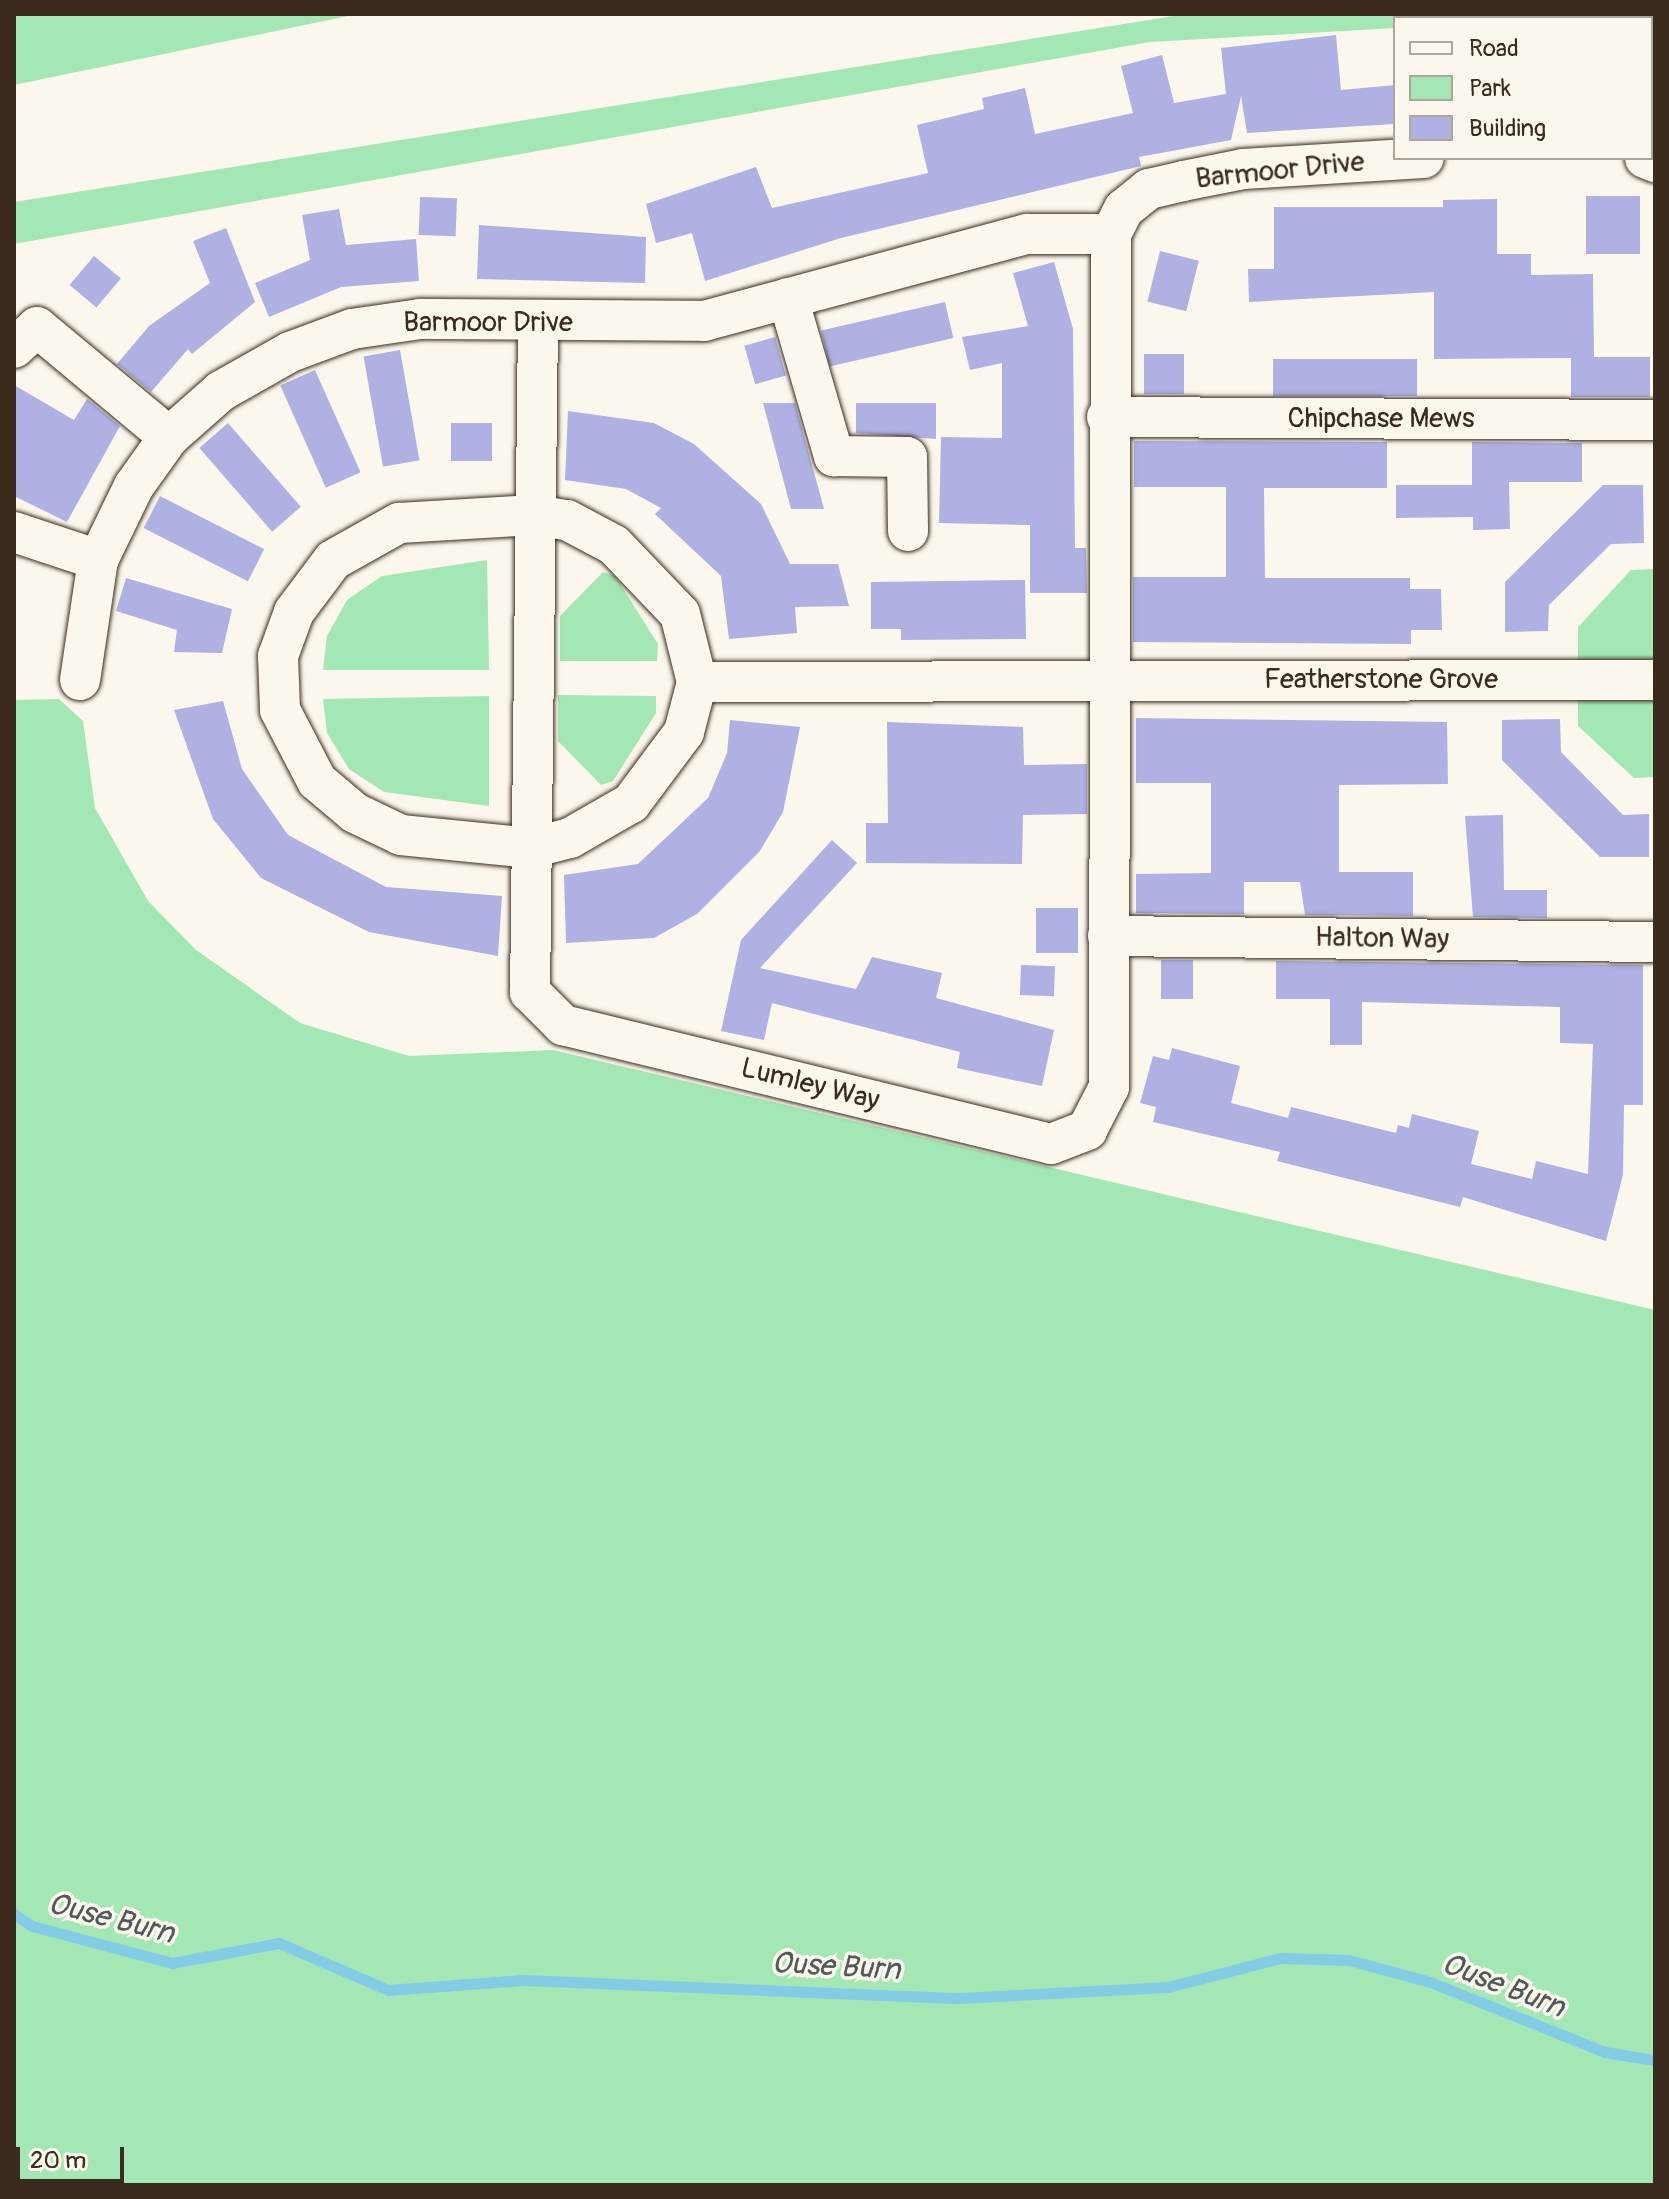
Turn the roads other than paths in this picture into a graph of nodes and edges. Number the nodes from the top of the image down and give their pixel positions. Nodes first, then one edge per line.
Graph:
1 (1393, 160) edge
2 (1111, 234) junction
3 (788, 298) junction
4 (538, 322) junction
5 (14, 348) edge
6 (1107, 417) junction
7 (1655, 420) edge
8 (169, 437) junction
9 (534, 515) junction
10 (908, 531) dead end
11 (14, 532) edge
12 (98, 560) junction
13 (80, 680) dead end
14 (1108, 680) junction
15 (1655, 680) edge
16 (697, 682) junction
17 (531, 848) junction
18 (1108, 936) junction
19 (1655, 942) edge

1 - 2 street, Barmoor Drive
2 - 3 street, Barmoor Drive
2 - 6 street
3 - 4 street, Barmoor Drive
3 - 10 street
4 - 8 street, Barmoor Drive
4 - 9 street
5 - 8 street
6 - 7 street, Chipchase Mews
6 - 14 street
8 - 12 street, Barmoor Drive
9 - 16 street
9 - 17 street
9 - 17 street
11 - 12 street
12 - 13 street, Barmoor Drive
14 - 15 street, Featherstone Grove
14 - 16 street, Featherstone Grove
14 - 18 street
16 - 17 street
17 - 18 street, Lumley Way
18 - 19 street, Halton Way

